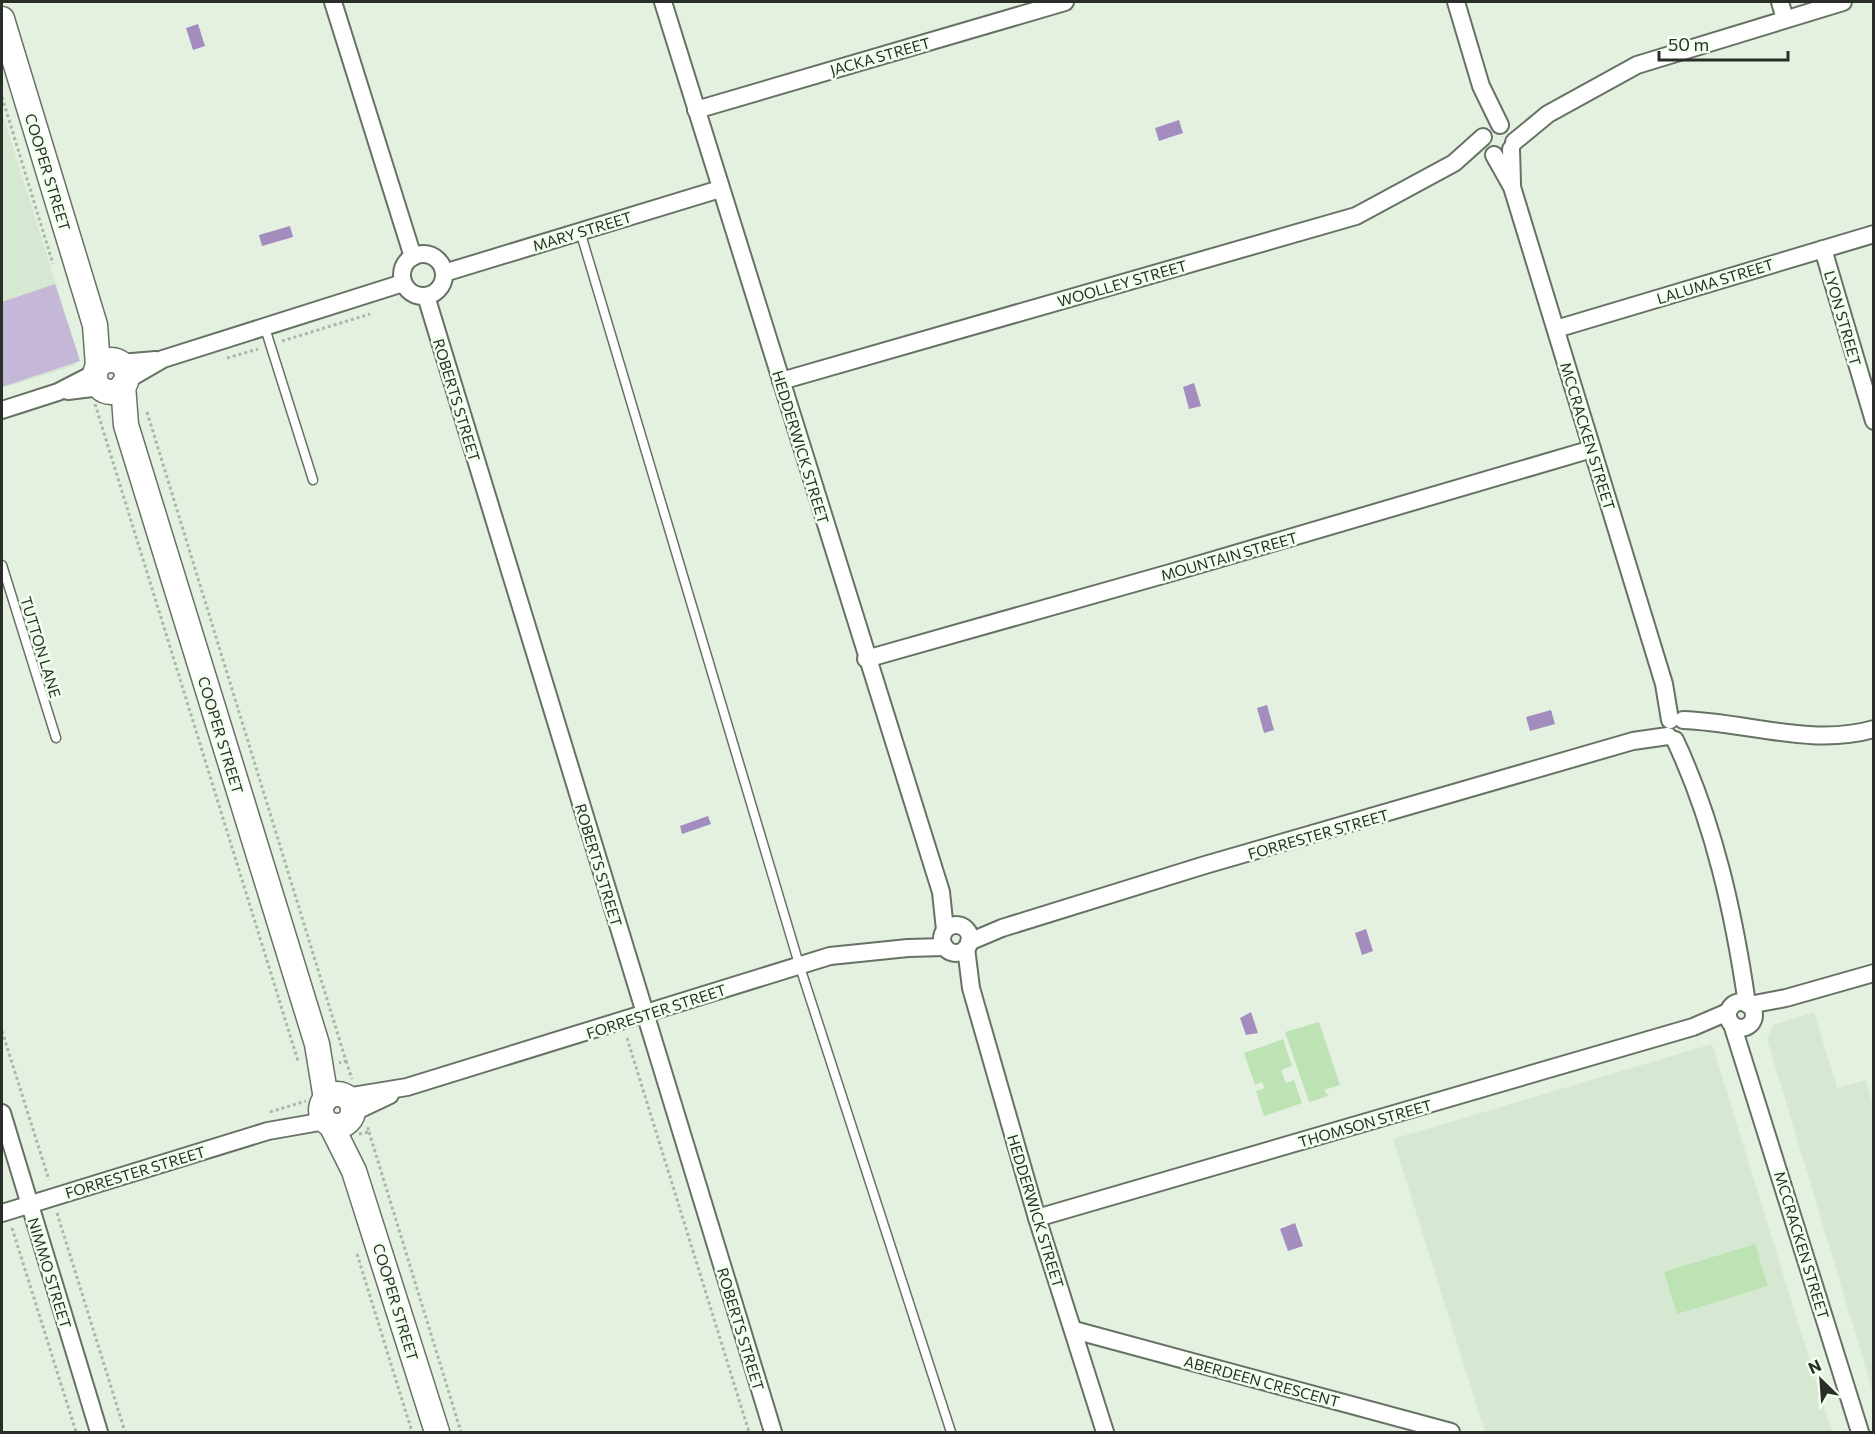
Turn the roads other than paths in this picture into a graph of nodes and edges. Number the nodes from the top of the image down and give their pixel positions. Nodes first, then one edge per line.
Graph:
1 (333, 2) edge
2 (663, 2) edge
3 (1065, 2) edge
4 (1455, 2) edge
5 (1780, 2) edge
6 (1843, 2) edge
7 (2, 19) edge
8 (1785, 19) junction
9 (696, 110) junction
10 (1500, 136) junction
11 (1492, 154) junction
12 (1454, 163) junction
13 (1512, 187) junction
14 (720, 189) junction
15 (580, 231) junction
16 (1874, 234) edge
17 (1823, 249) junction
18 (413, 257) junction
19 (444, 273) junction
20 (403, 283) junction
21 (426, 296) junction
22 (265, 328) junction
23 (1556, 329) junction
24 (109, 381) junction
25 (781, 381) junction
26 (2, 410) edge
27 (1874, 421) edge
28 (1592, 449) junction
29 (313, 480) dead end
30 (2, 565) edge
31 (866, 659) junction
32 (1677, 729) junction
33 (1874, 729) edge
34 (56, 738) dead end
35 (956, 939) junction
36 (799, 964) junction
37 (1874, 973) edge
38 (1740, 1014) junction
39 (645, 1015) junction
40 (337, 1111) junction
41 (2, 1113) edge
42 (29, 1204) junction
43 (2, 1213) edge
44 (1037, 1218) junction
45 (1074, 1330) junction
46 (99, 1432) edge
47 (437, 1432) edge
48 (773, 1432) edge
49 (951, 1432) edge
50 (1105, 1432) edge
51 (1451, 1432) edge
52 (1860, 1432) edge

1 - 18 street
2 - 9 street, HEDDERWICK STREET
3 - 9 street, JACKA STREET
4 - 10 street, MCCRACKEN STREET
5 - 8 street
6 - 8 street, WOOLLEY STREET
7 - 24 street, COOPER STREET
8 - 10 street, WOOLLEY STREET
9 - 14 street, HEDDERWICK STREET
10 - 11 street, MCCRACKEN STREET
10 - 12 street, WOOLLEY STREET
10 - 13 street, MCCRACKEN STREET
11 - 12 street, WOOLLEY STREET
11 - 13 street, MCCRACKEN STREET
12 - 25 street, WOOLLEY STREET
13 - 23 street, MCCRACKEN STREET
14 - 15 street, MARY STREET
14 - 25 street, HEDDERWICK STREET
15 - 19 street, MARY STREET
15 - 36 lane
16 - 17 street, LALUMA STREET
17 - 23 street, LALUMA STREET
17 - 27 street, LYON STREET
18 - 19 street
18 - 20 street
19 - 21 street
20 - 21 street
20 - 22 street
21 - 39 street, ROBERTS STREET
22 - 24 street
22 - 29 lane
23 - 28 street, MCCRACKEN STREET
24 - 26 street
24 - 40 street, COOPER STREET
25 - 31 street, HEDDERWICK STREET
28 - 31 street, MOUNTAIN STREET
28 - 32 street, MCCRACKEN STREET
30 - 34 lane, TUTTON LANE
31 - 35 street, HEDDERWICK STREET
32 - 33 street, FORRESTER STREET
32 - 35 street, FORRESTER STREET
32 - 38 street, MCCRACKEN STREET
35 - 36 street, FORRESTER STREET
35 - 44 street, HEDDERWICK STREET
36 - 39 street, FORRESTER STREET
36 - 49 lane
37 - 38 street, THOMSON STREET
38 - 44 street, THOMSON STREET
38 - 52 street, MCCRACKEN STREET
39 - 40 street, FORRESTER STREET
39 - 48 street, ROBERTS STREET
40 - 42 street, FORRESTER STREET
40 - 47 street, COOPER STREET
41 - 42 street, NIMMO STREET
42 - 43 street, FORRESTER STREET
42 - 46 street, NIMMO STREET
44 - 45 street, HEDDERWICK STREET
45 - 50 street, HEDDERWICK STREET
45 - 51 street, ABERDEEN CRESCENT

